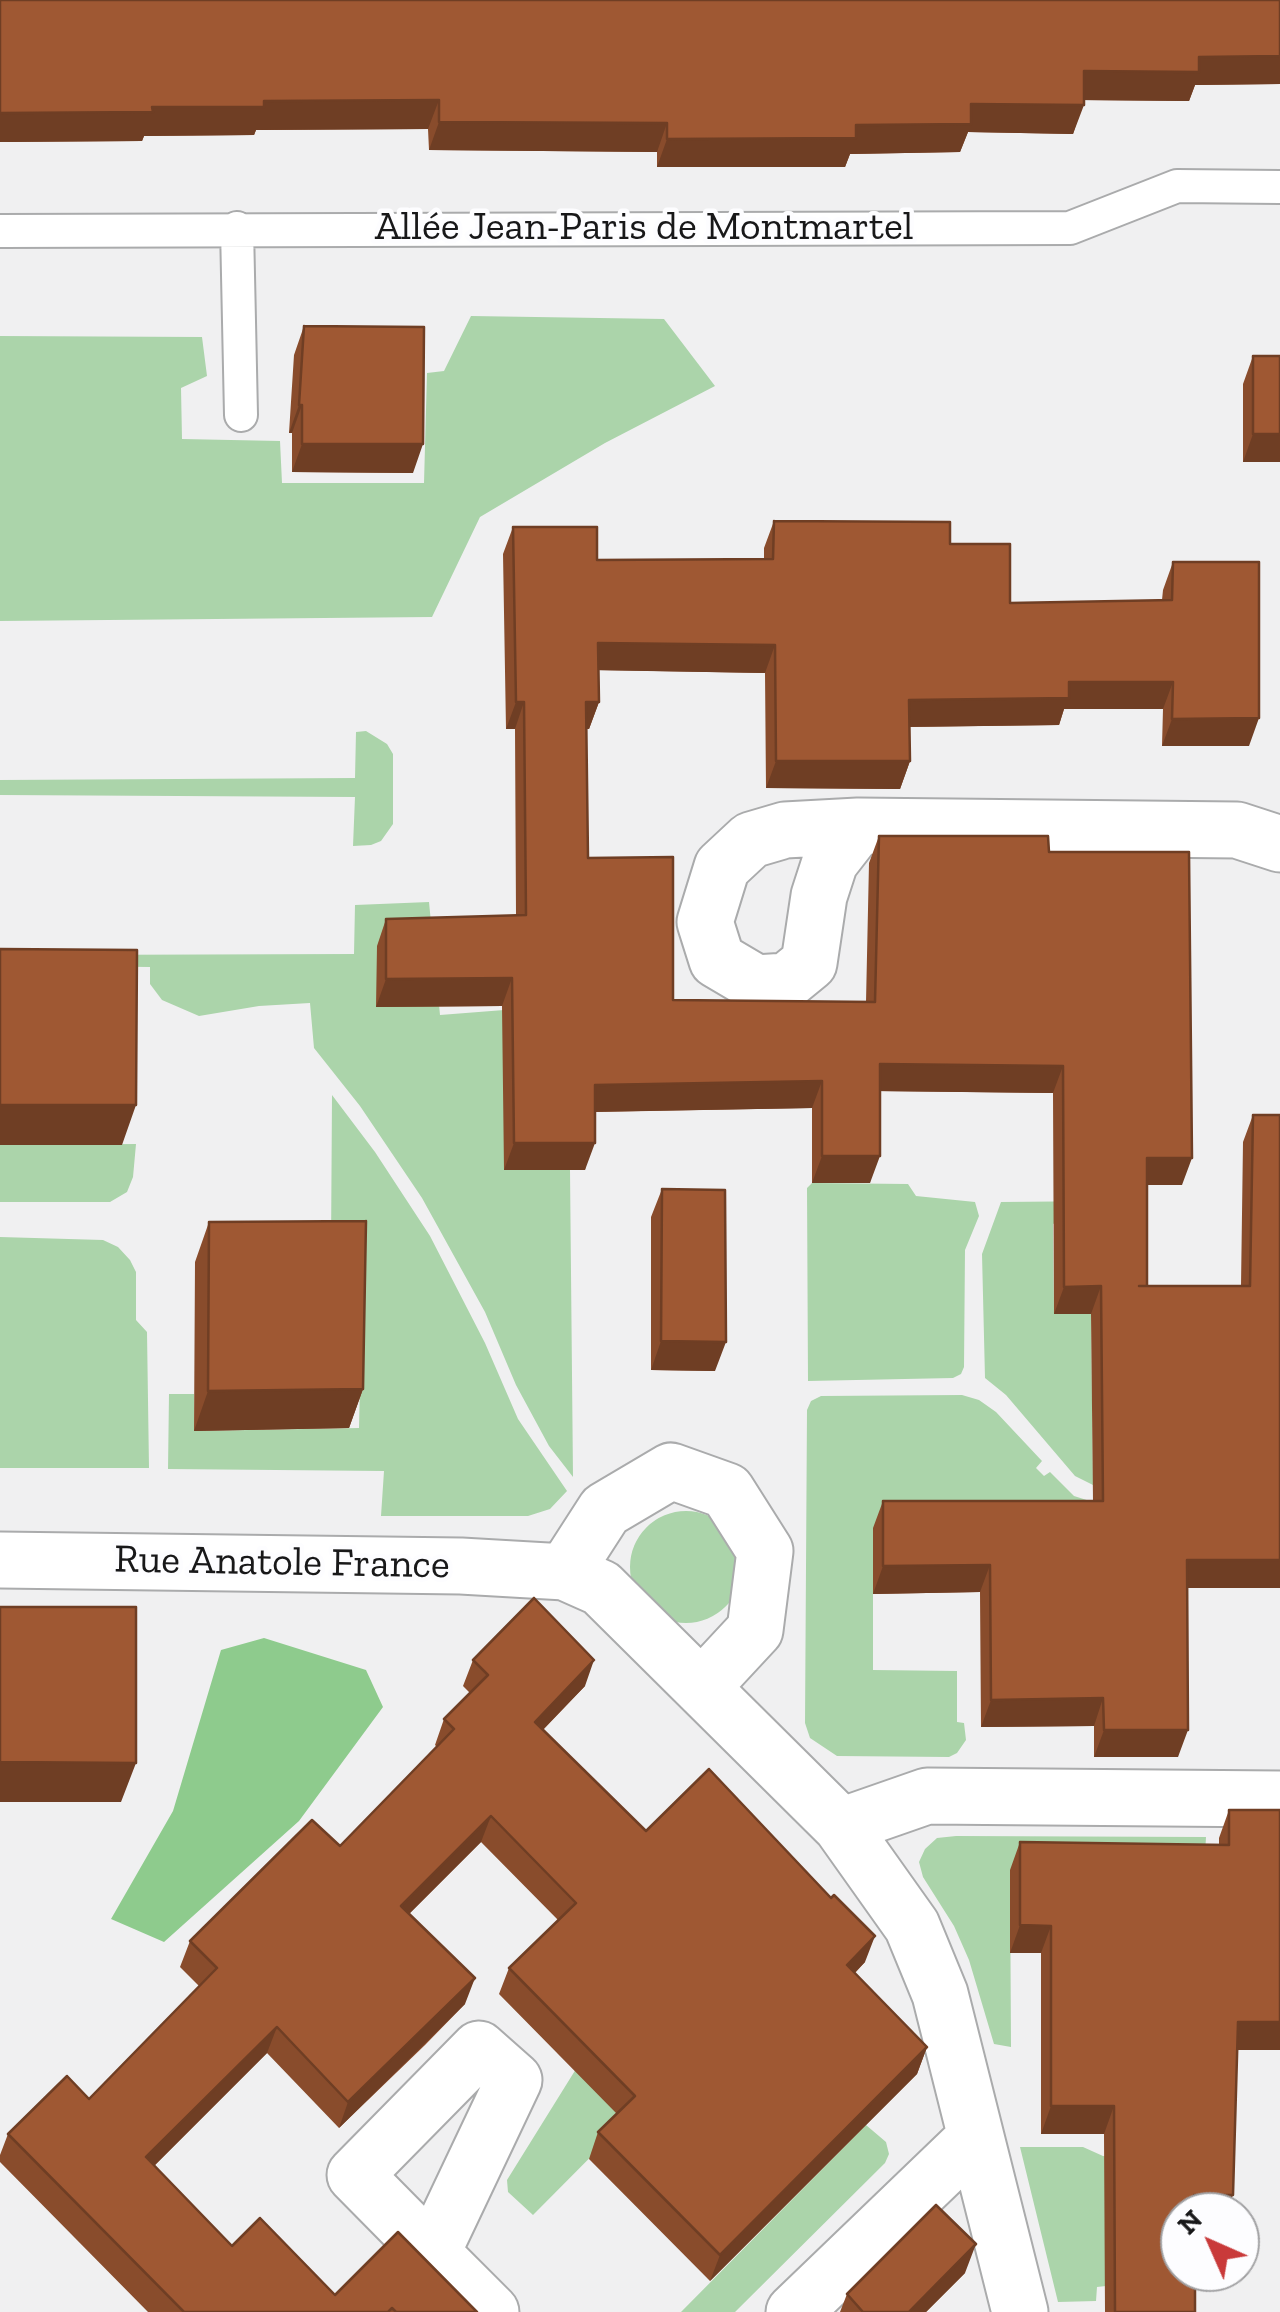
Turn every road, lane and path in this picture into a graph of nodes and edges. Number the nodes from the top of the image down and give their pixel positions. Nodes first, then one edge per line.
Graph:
1 (1280, 187) edge
2 (237, 228) junction
3 (0, 230) edge
4 (241, 415) dead end
5 (858, 826) dead end
6 (1280, 844) edge
7 (0, 1560) edge
8 (565, 1572) junction
9 (702, 1687) junction
10 (1280, 1799) edge
11 (841, 1826) junction
12 (975, 2138) junction
13 (432, 2253) dead end
14 (491, 2312) edge
15 (794, 2312) edge
16 (1020, 2312) edge

1 - 2 lane, Allée Jean-Paris de Montmartel
2 - 3 lane, Allée Jean-Paris de Montmartel
2 - 4 lane
5 - 6 street
7 - 8 street, Rue Anatole France
8 - 9 street
8 - 9 street
9 - 11 street
10 - 11 street
11 - 12 street
12 - 15 street
12 - 16 street
13 - 14 street

